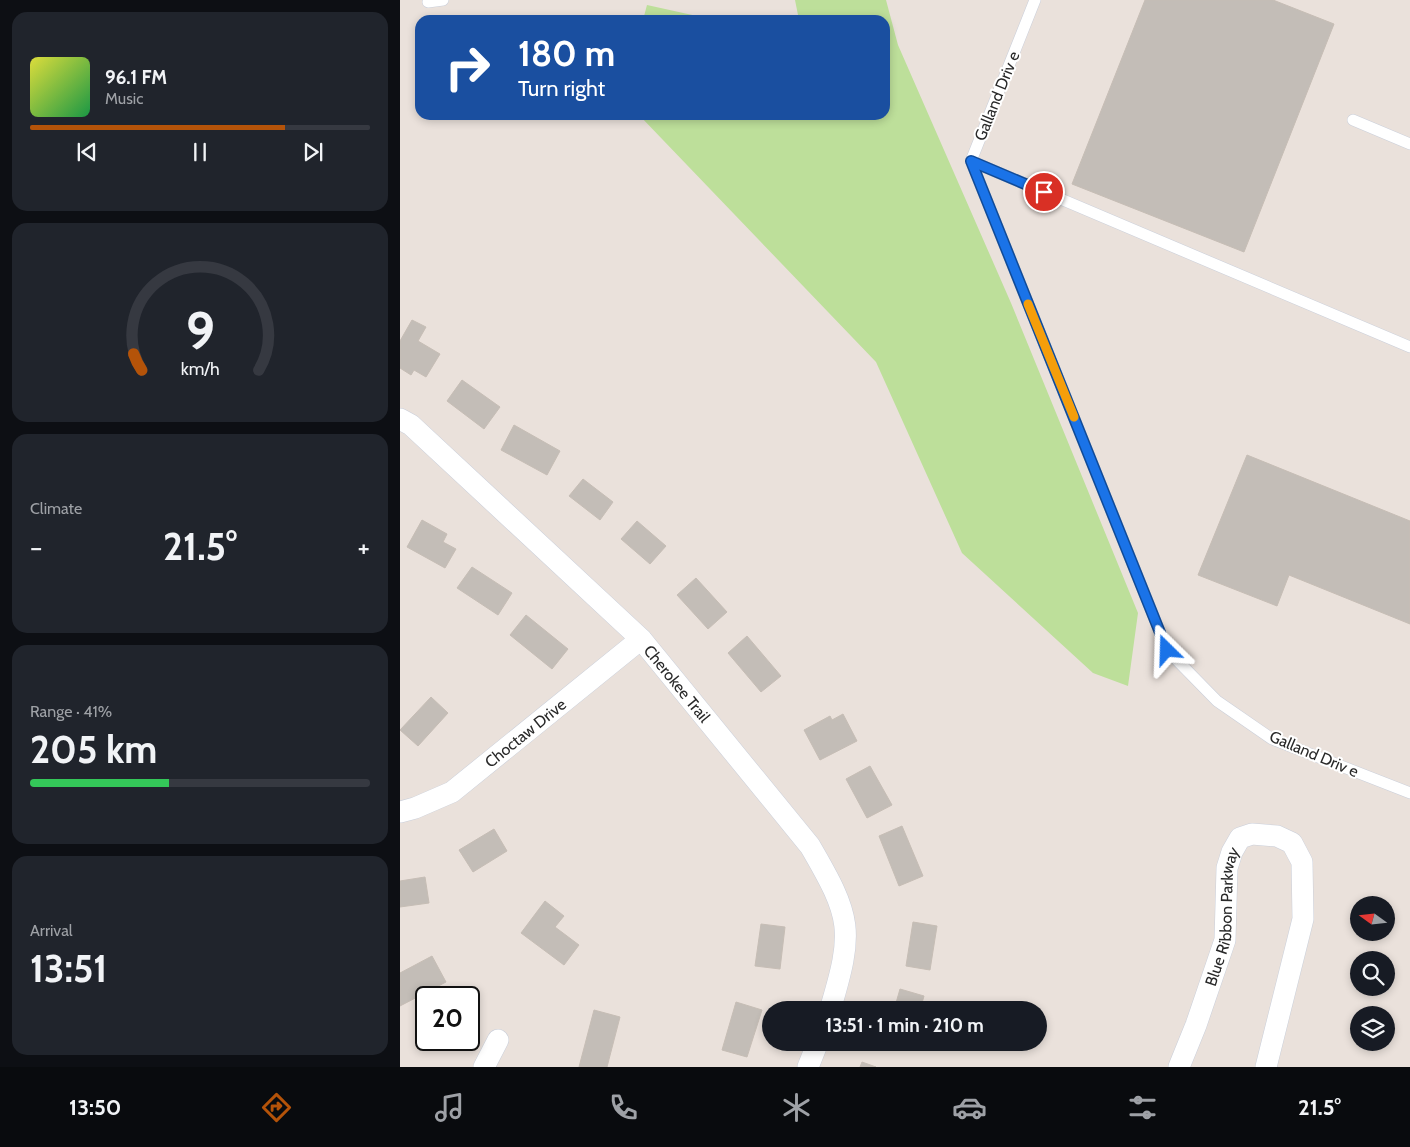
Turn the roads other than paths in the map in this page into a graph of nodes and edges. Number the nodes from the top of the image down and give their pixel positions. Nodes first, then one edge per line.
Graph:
1 (443, 0) edge
2 (1035, 0) edge
3 (428, 2) dead end
4 (1352, 120) dead end
5 (1410, 144) edge
6 (971, 161) junction
7 (1410, 347) edge
8 (400, 419) edge
9 (641, 639) junction
10 (1410, 793) edge
11 (400, 812) edge
12 (833, 1001) edge
13 (498, 1040) dead end
14 (814, 1051) edge
15 (484, 1067) edge
16 (808, 1067) edge
17 (1179, 1067) edge
18 (1266, 1067) edge

1 - 3 lane
2 - 6 lane, Galland Driv e
4 - 5 lane
6 - 7 lane
6 - 10 lane, Galland Driv e
8 - 9 street, Cherokee Trail
9 - 11 street, Choctaw Drive
9 - 12 street, Cherokee Trail
13 - 15 street
14 - 16 street
17 - 18 street, Blue Ribbon Parkway

